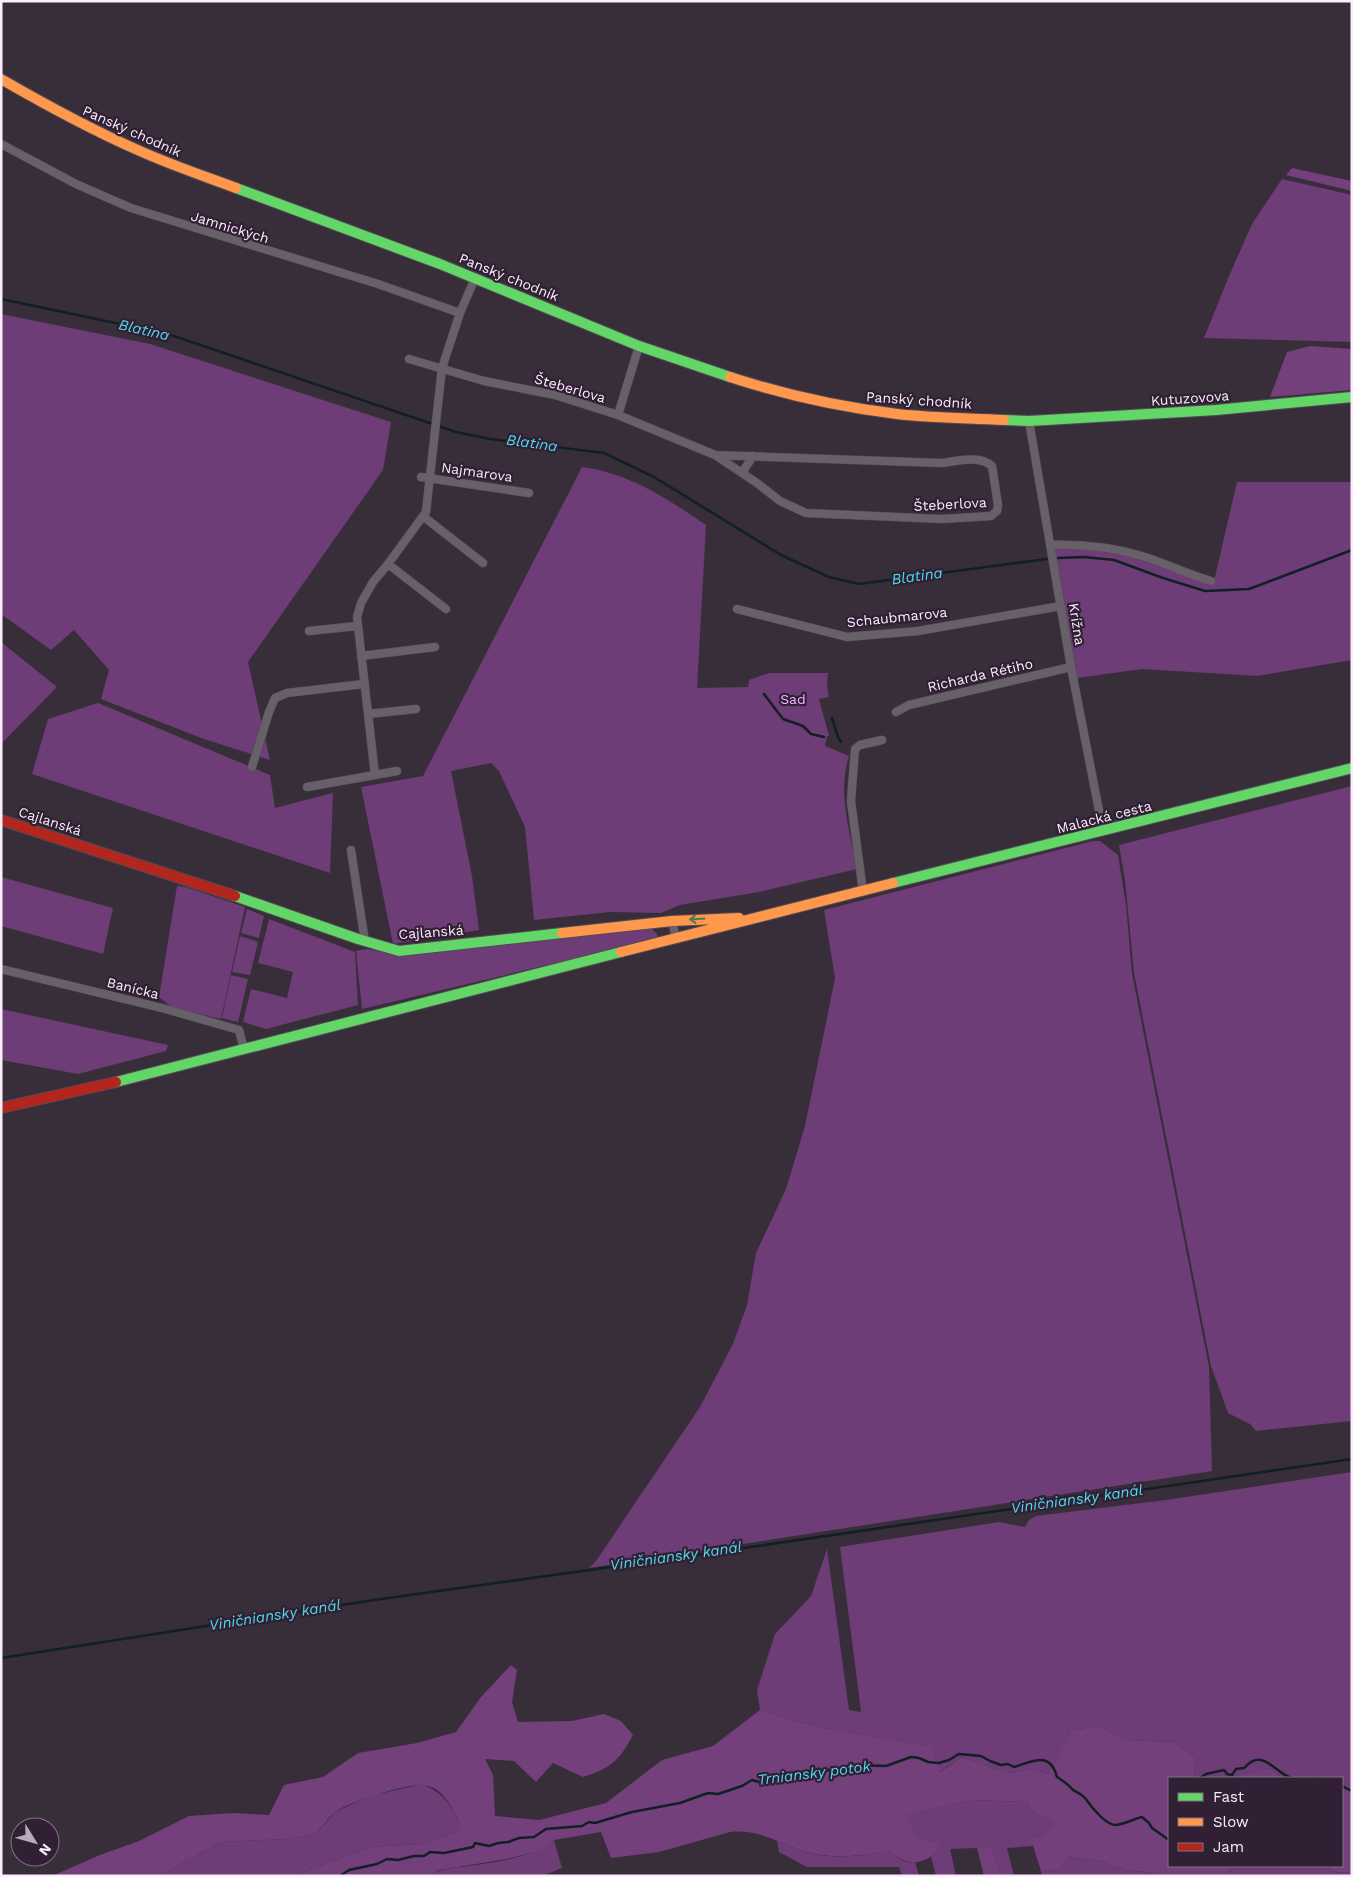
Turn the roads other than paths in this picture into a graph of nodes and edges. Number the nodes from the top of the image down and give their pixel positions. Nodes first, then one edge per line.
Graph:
1 (1, 79) edge
2 (1, 144) edge
3 (475, 278) junction
4 (460, 314) junction
5 (639, 346) junction
6 (409, 359) dead end
7 (442, 368) junction
8 (1352, 397) edge
9 (618, 415) junction
10 (1029, 421) junction
11 (715, 455) junction
12 (753, 456) junction
13 (742, 473) junction
14 (421, 477) dead end
15 (430, 478) junction
16 (529, 493) dead end
17 (424, 517) junction
18 (1050, 546) junction
19 (483, 562) dead end
20 (388, 564) junction
21 (1211, 581) dead end
22 (1061, 606) junction
23 (446, 609) dead end
24 (737, 609) dead end
25 (357, 626) junction
26 (309, 631) dead end
27 (435, 647) dead end
28 (361, 656) junction
29 (1071, 667) junction
30 (364, 684) junction
31 (416, 709) dead end
32 (896, 712) dead end
33 (368, 714) junction
34 (882, 740) dead end
35 (252, 766) dead end
36 (1352, 768) edge
37 (398, 771) dead end
38 (375, 775) junction
39 (307, 786) dead end
40 (1, 820) edge
41 (1103, 831) junction
42 (351, 850) dead end
43 (863, 892) junction
44 (757, 918) junction
45 (672, 921) junction
46 (676, 939) junction
47 (366, 942) junction
48 (1, 969) edge
49 (244, 1049) junction
50 (1, 1108) edge

1 - 3 street, Panský chodník
2 - 4 street, Jamnických
3 - 4 street
3 - 5 street, Panský chodník
4 - 7 street
5 - 9 street
5 - 10 street, Panský chodník
6 - 7 street, Šteberlova
7 - 9 street, Šteberlova
7 - 15 street
8 - 10 street, Kutuzovova
9 - 11 street, Šteberlova
10 - 18 street, Krížna
11 - 12 street, Šteberlova
11 - 13 street, Šteberlova
12 - 13 street
12 - 13 street, Šteberlova
14 - 15 street, Najmarova
15 - 16 street, Najmarova
15 - 17 street
17 - 19 street
17 - 20 street
18 - 21 street
18 - 22 street, Krížna
20 - 23 street
20 - 25 street
22 - 24 street, Schaubmarova
22 - 29 street, Krížna
25 - 26 street
25 - 28 street
27 - 28 street
28 - 30 street
29 - 32 street, Richarda Rétiho
29 - 41 street, Krížna
30 - 33 street
30 - 35 street
31 - 33 street
33 - 38 street
34 - 43 street
36 - 41 street, Malacká cesta
37 - 38 street
38 - 39 street
40 - 47 street, Cajlanská
41 - 43 street, Malacká cesta
42 - 47 street
43 - 44 street
44 -> 45 street, Cajlanská
44 - 46 street
45 - 46 street
45 - 47 street, Cajlanská
46 - 49 street
48 - 49 street, Banícka
49 - 50 street

